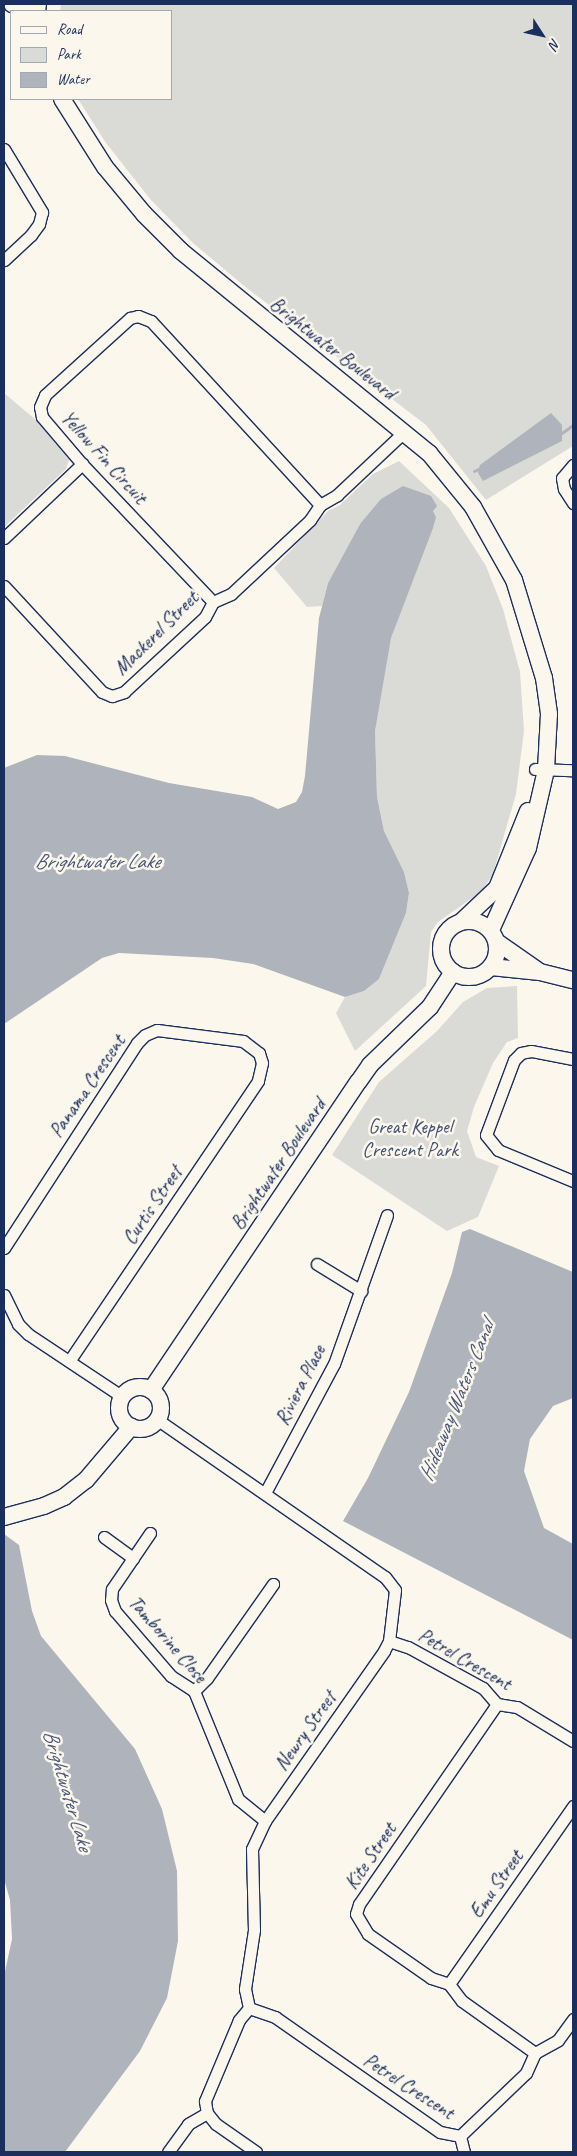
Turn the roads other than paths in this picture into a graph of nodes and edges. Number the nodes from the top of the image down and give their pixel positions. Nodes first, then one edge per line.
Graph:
1 (63, 100) edge
2 (4, 149) edge
3 (4, 260) edge
4 (405, 432) junction
5 (82, 464) junction
6 (573, 465) edge
7 (573, 503) edge
8 (320, 505) junction
9 (4, 538) edge
10 (4, 586) edge
11 (213, 602) junction
12 (541, 770) junction
13 (573, 770) edge
14 (462, 921) junction
15 (494, 936) junction
16 (492, 967) junction
17 (453, 972) junction
18 (540, 972) junction
19 (573, 980) edge
20 (573, 1059) edge
21 (262, 1069) joint
22 (573, 1181) edge
23 (387, 1215) dead end
24 (4, 1248) edge
25 (317, 1264) dead end
26 (361, 1291) junction
27 (4, 1295) edge
28 (70, 1360) junction
29 (151, 1390) junction
30 (123, 1397) junction
31 (158, 1420) junction
32 (131, 1427) junction
33 (265, 1493) junction
34 (4, 1516) edge
35 (150, 1533) dead end
36 (104, 1537) dead end
37 (133, 1558) junction
38 (273, 1584) dead end
39 (389, 1641) junction
40 (194, 1692) junction
41 (498, 1704) junction
42 (573, 1741) edge
43 (573, 1806) edge
44 (265, 1821) junction
45 (450, 1984) junction
46 (249, 2008) junction
47 (573, 2018) edge
48 (535, 2053) junction
49 (207, 2113) junction
50 (460, 2136) junction
51 (168, 2152) edge
52 (256, 2152) edge
53 (464, 2152) edge

1 - 4 street, Brightwater Boulevard
2 - 3 street
4 - 8 street, Mackerel Street
4 - 12 street, Brightwater Boulevard
5 - 8 street, Yellow Fin Circuit
5 - 9 street
5 - 11 street, Yellow Fin Circuit
6 - 7 street
8 - 11 street, Mackerel Street
10 - 11 street, Mackerel Street
12 - 13 street
12 - 14 street, Brightwater Boulevard
12 - 15 street, Brightwater Boulevard
14 - 15 street
14 - 17 street
15 - 16 street
15 - 18 street
16 - 17 street
16 - 18 street
17 - 29 street, Brightwater Boulevard
18 - 19 street
20 - 22 street
21 - 24 street, Panama Crescent
21 - 28 street, Curtis Street
23 - 26 street, Riviera Place
25 - 26 street
26 - 33 street, Riviera Place
27 - 28 street
28 - 30 street
29 - 30 street
29 - 31 street
30 - 32 street
31 - 32 street
31 - 33 street, Newry Street
32 - 34 street
33 - 39 street, Newry Street
35 - 37 street, Tamborine Close
36 - 37 street
37 - 40 street, Tamborine Close
38 - 40 street
39 - 41 street, Petrel Crescent
39 - 44 street, Newry Street
40 - 44 street, Tamborine Close
41 - 42 street, Petrel Crescent
41 - 45 street, Kite Street
43 - 45 street, Emu Street
44 - 46 street, Newry Street
45 - 48 street
46 - 49 street
46 - 50 street, Petrel Crescent
47 - 48 street
48 - 50 street, Petrel Crescent
49 - 51 street
49 - 52 street
50 - 53 street

